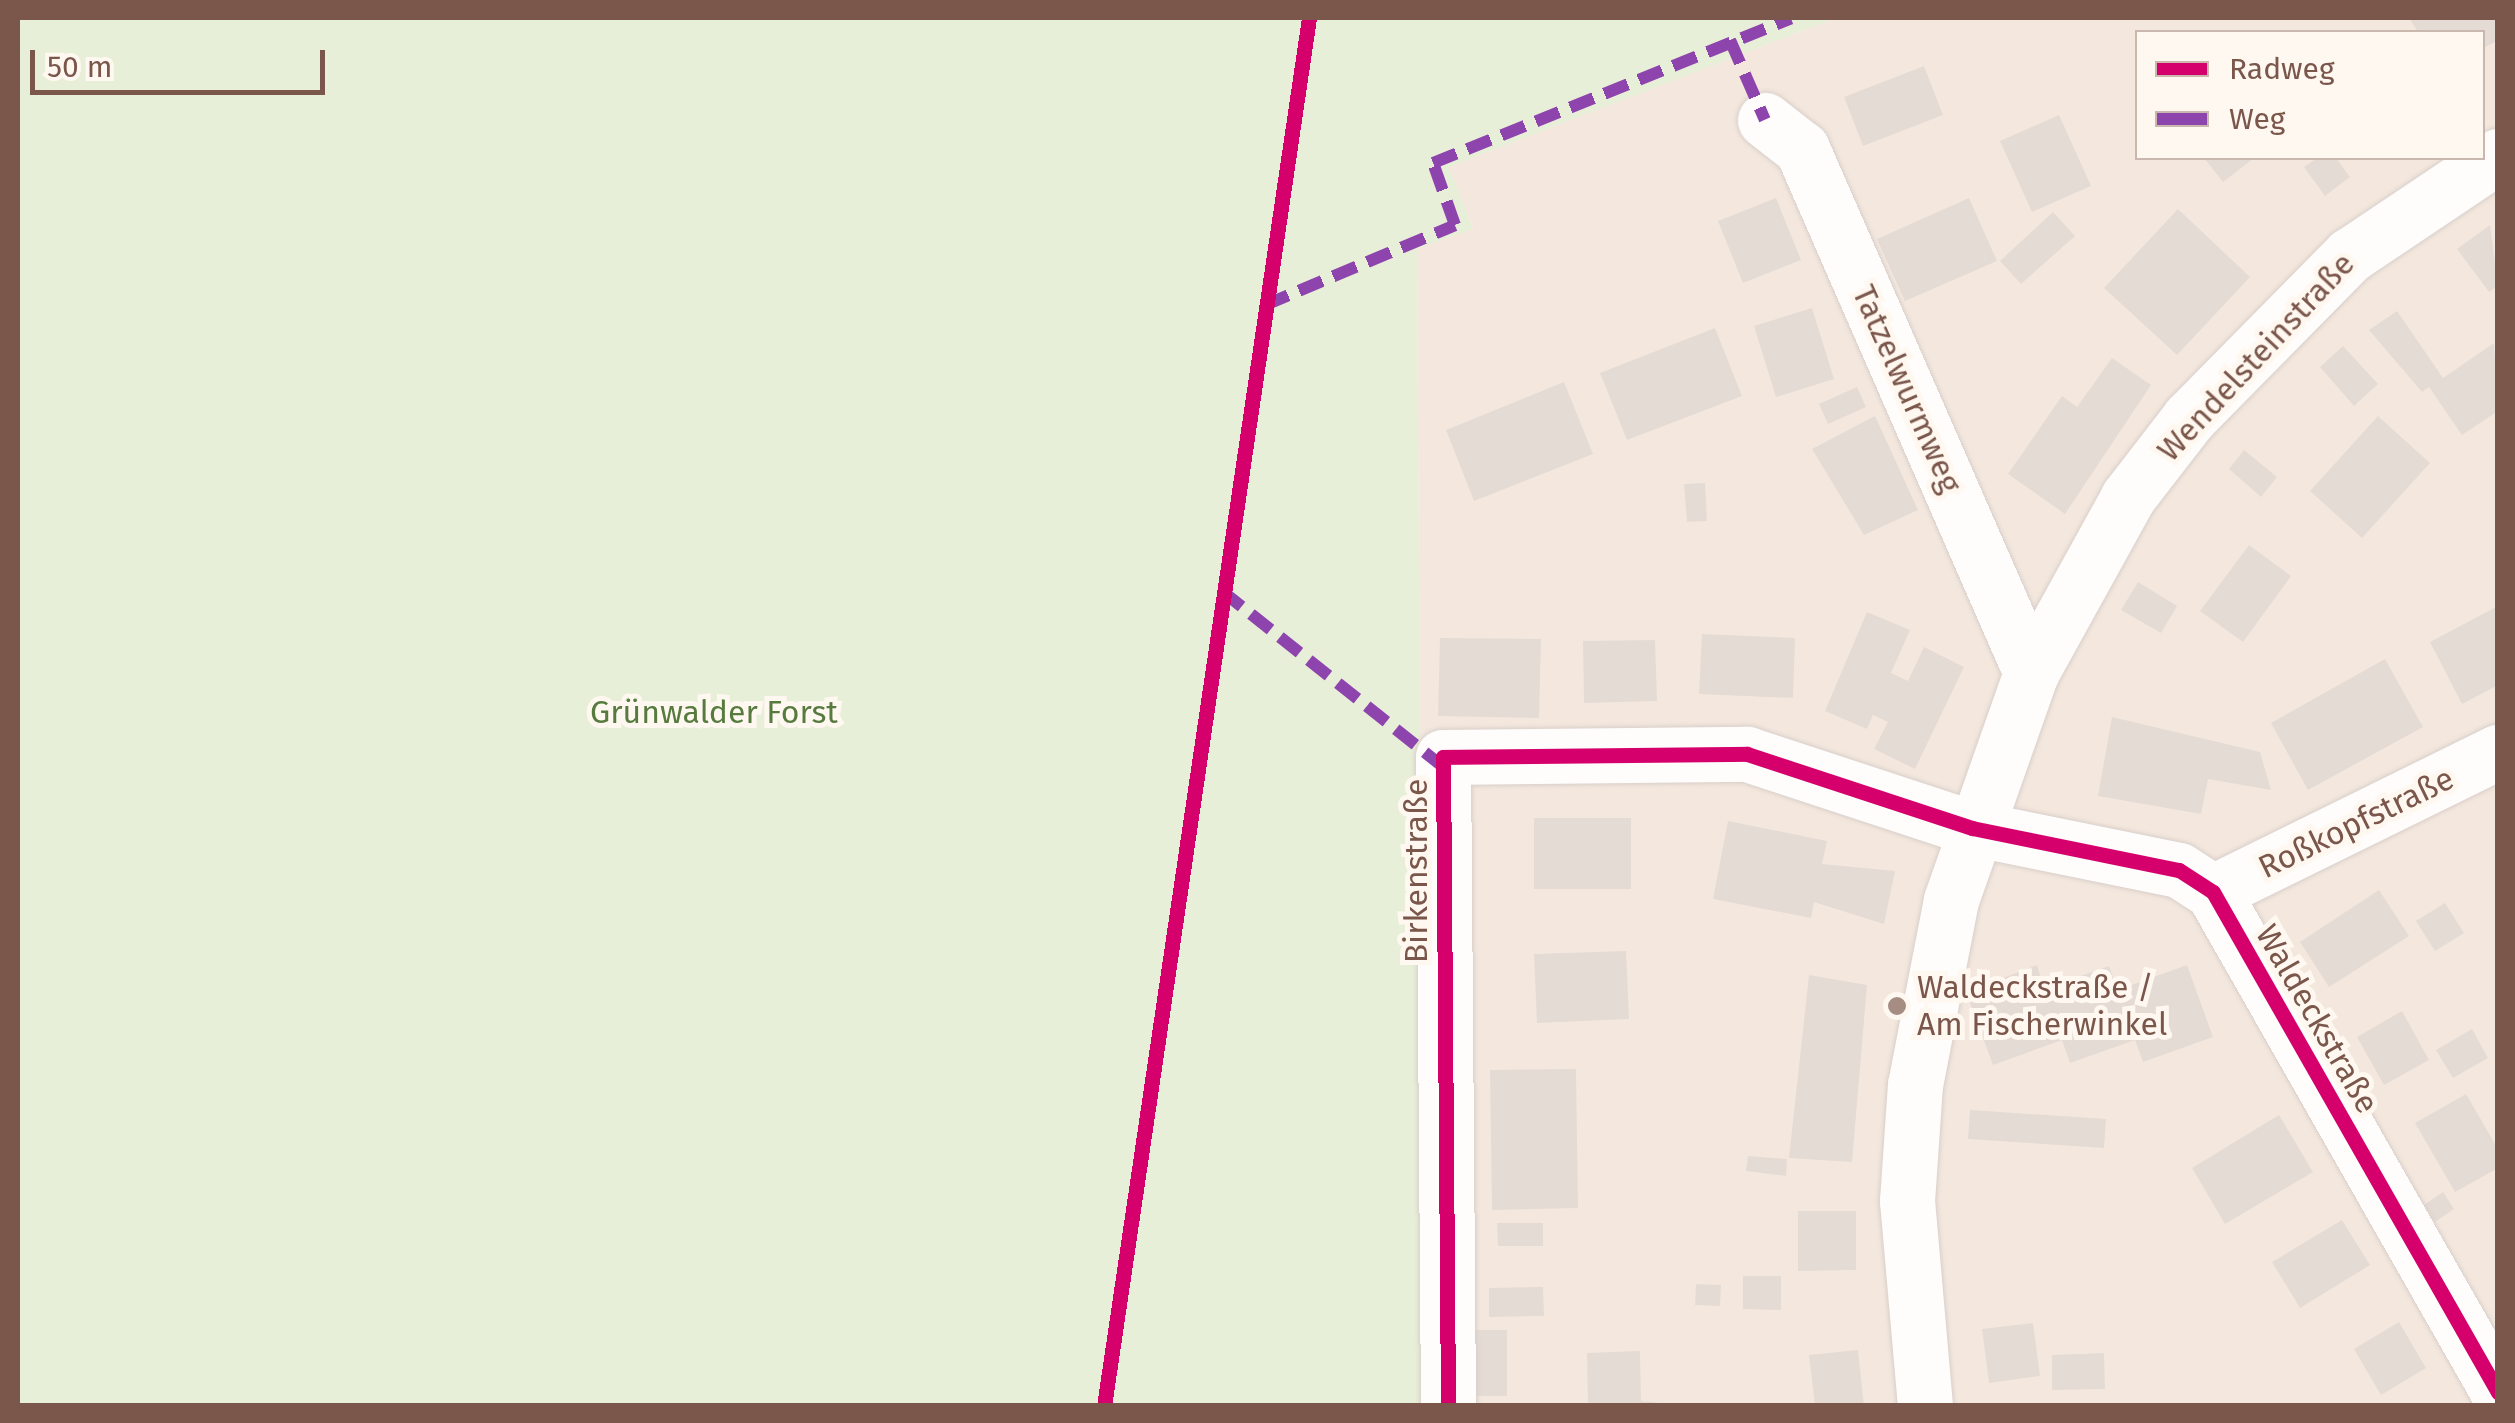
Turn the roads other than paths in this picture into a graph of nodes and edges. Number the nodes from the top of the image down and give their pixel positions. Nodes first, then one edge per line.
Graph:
1 (1765, 120) dead end
2 (2498, 156) edge
3 (2031, 672) junction
4 (2498, 752) edge
5 (1972, 828) junction
6 (2213, 892) junction
7 (2492, 1366) edge
8 (1448, 1406) edge
9 (1925, 1406) edge

1 - 3 street, Tatzelwurmweg
2 - 3 street, Wendelsteinstraße
3 - 5 street, Wendelsteinstraße
4 - 6 street, Roßkopfstraße
5 - 6 street
5 - 8 street, Birkenstraße
5 - 9 street, Wendelsteinstraße
6 - 7 street, Waldeckstraße

